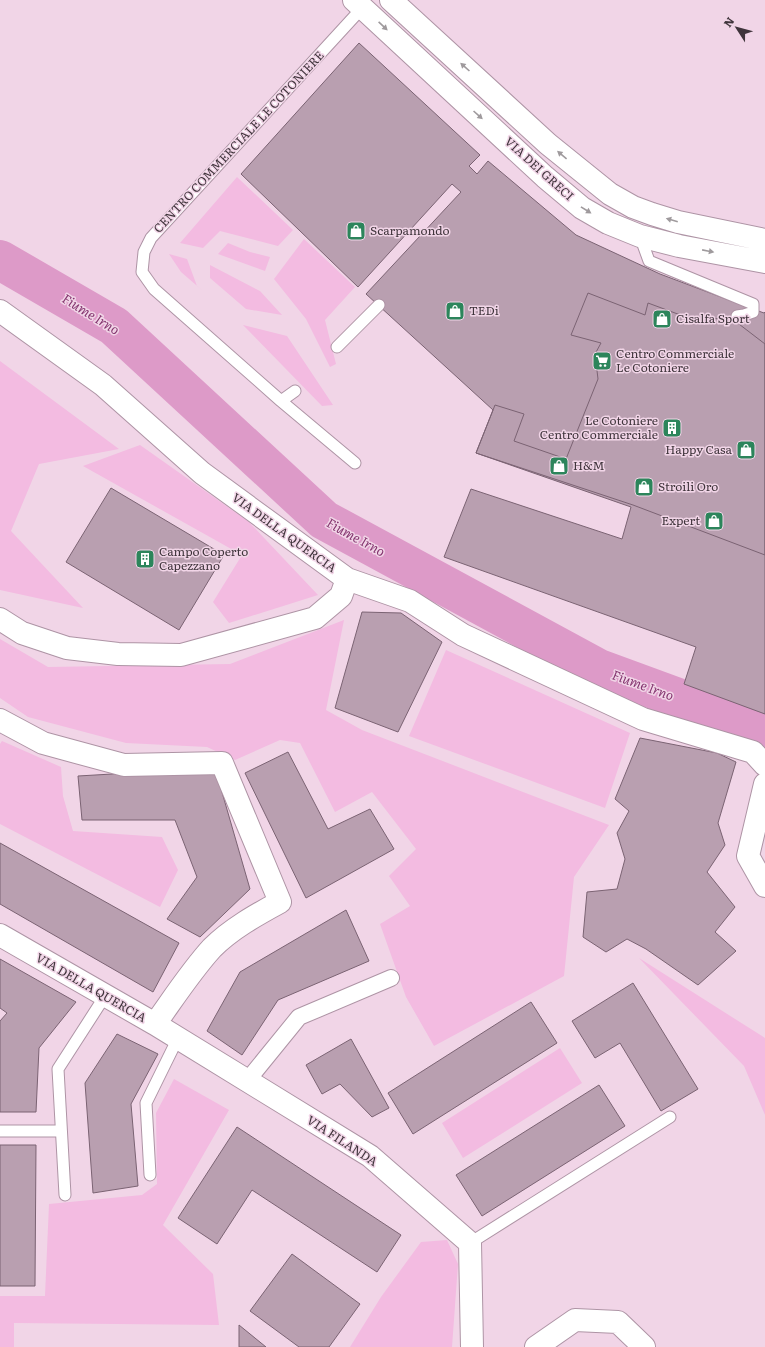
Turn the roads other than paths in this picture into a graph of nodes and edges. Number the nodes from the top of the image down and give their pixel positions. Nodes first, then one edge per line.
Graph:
1 (391, 0) edge
2 (358, 4) edge
3 (640, 236) junction
4 (765, 240) edge
5 (765, 262) edge
6 (379, 306) dead end
7 (0, 311) edge
8 (737, 316) dead end
9 (338, 348) dead end
10 (295, 391) dead end
11 (281, 401) junction
12 (355, 463) dead end
13 (346, 579) junction
14 (0, 619) edge
15 (0, 720) edge
16 (765, 765) edge
17 (765, 784) edge
18 (765, 886) edge
19 (0, 935) edge
20 (391, 978) dead end
21 (105, 996) junction
22 (155, 1024) junction
23 (178, 1038) junction
24 (247, 1081) junction
25 (670, 1118) dead end
26 (0, 1131) edge
27 (62, 1131) junction
28 (150, 1175) dead end
29 (65, 1195) dead end
30 (470, 1243) junction
31 (472, 1347) edge
32 (536, 1347) edge
33 (644, 1347) edge

4 -> 1 street, VIA DEI GRECI
2 -> 3 street, VIA DEI GRECI
2 - 11 lane, CENTRO COMMERCIALE LE COTONIERE
3 -> 5 street, VIA DEI GRECI
3 - 8 lane
6 - 9 lane
7 - 13 street, VIA DELLA QUERCIA
10 - 11 lane
11 - 12 lane, CENTRO COMMERCIALE LE COTONIERE
13 - 14 street, VIA DELLA QUERCIA
13 - 16 street
15 - 22 street, VIA DELLA QUERCIA
17 - 18 street
19 - 21 street, VIA DELLA QUERCIA
20 - 24 street
21 - 22 street, VIA DELLA QUERCIA
21 - 27 lane
22 - 23 street, VIA FILANDA
23 - 24 street, VIA FILANDA
23 - 28 lane
24 - 30 street, VIA FILANDA
25 - 30 lane
26 - 27 lane
27 - 29 lane
30 - 31 street
32 - 33 street

